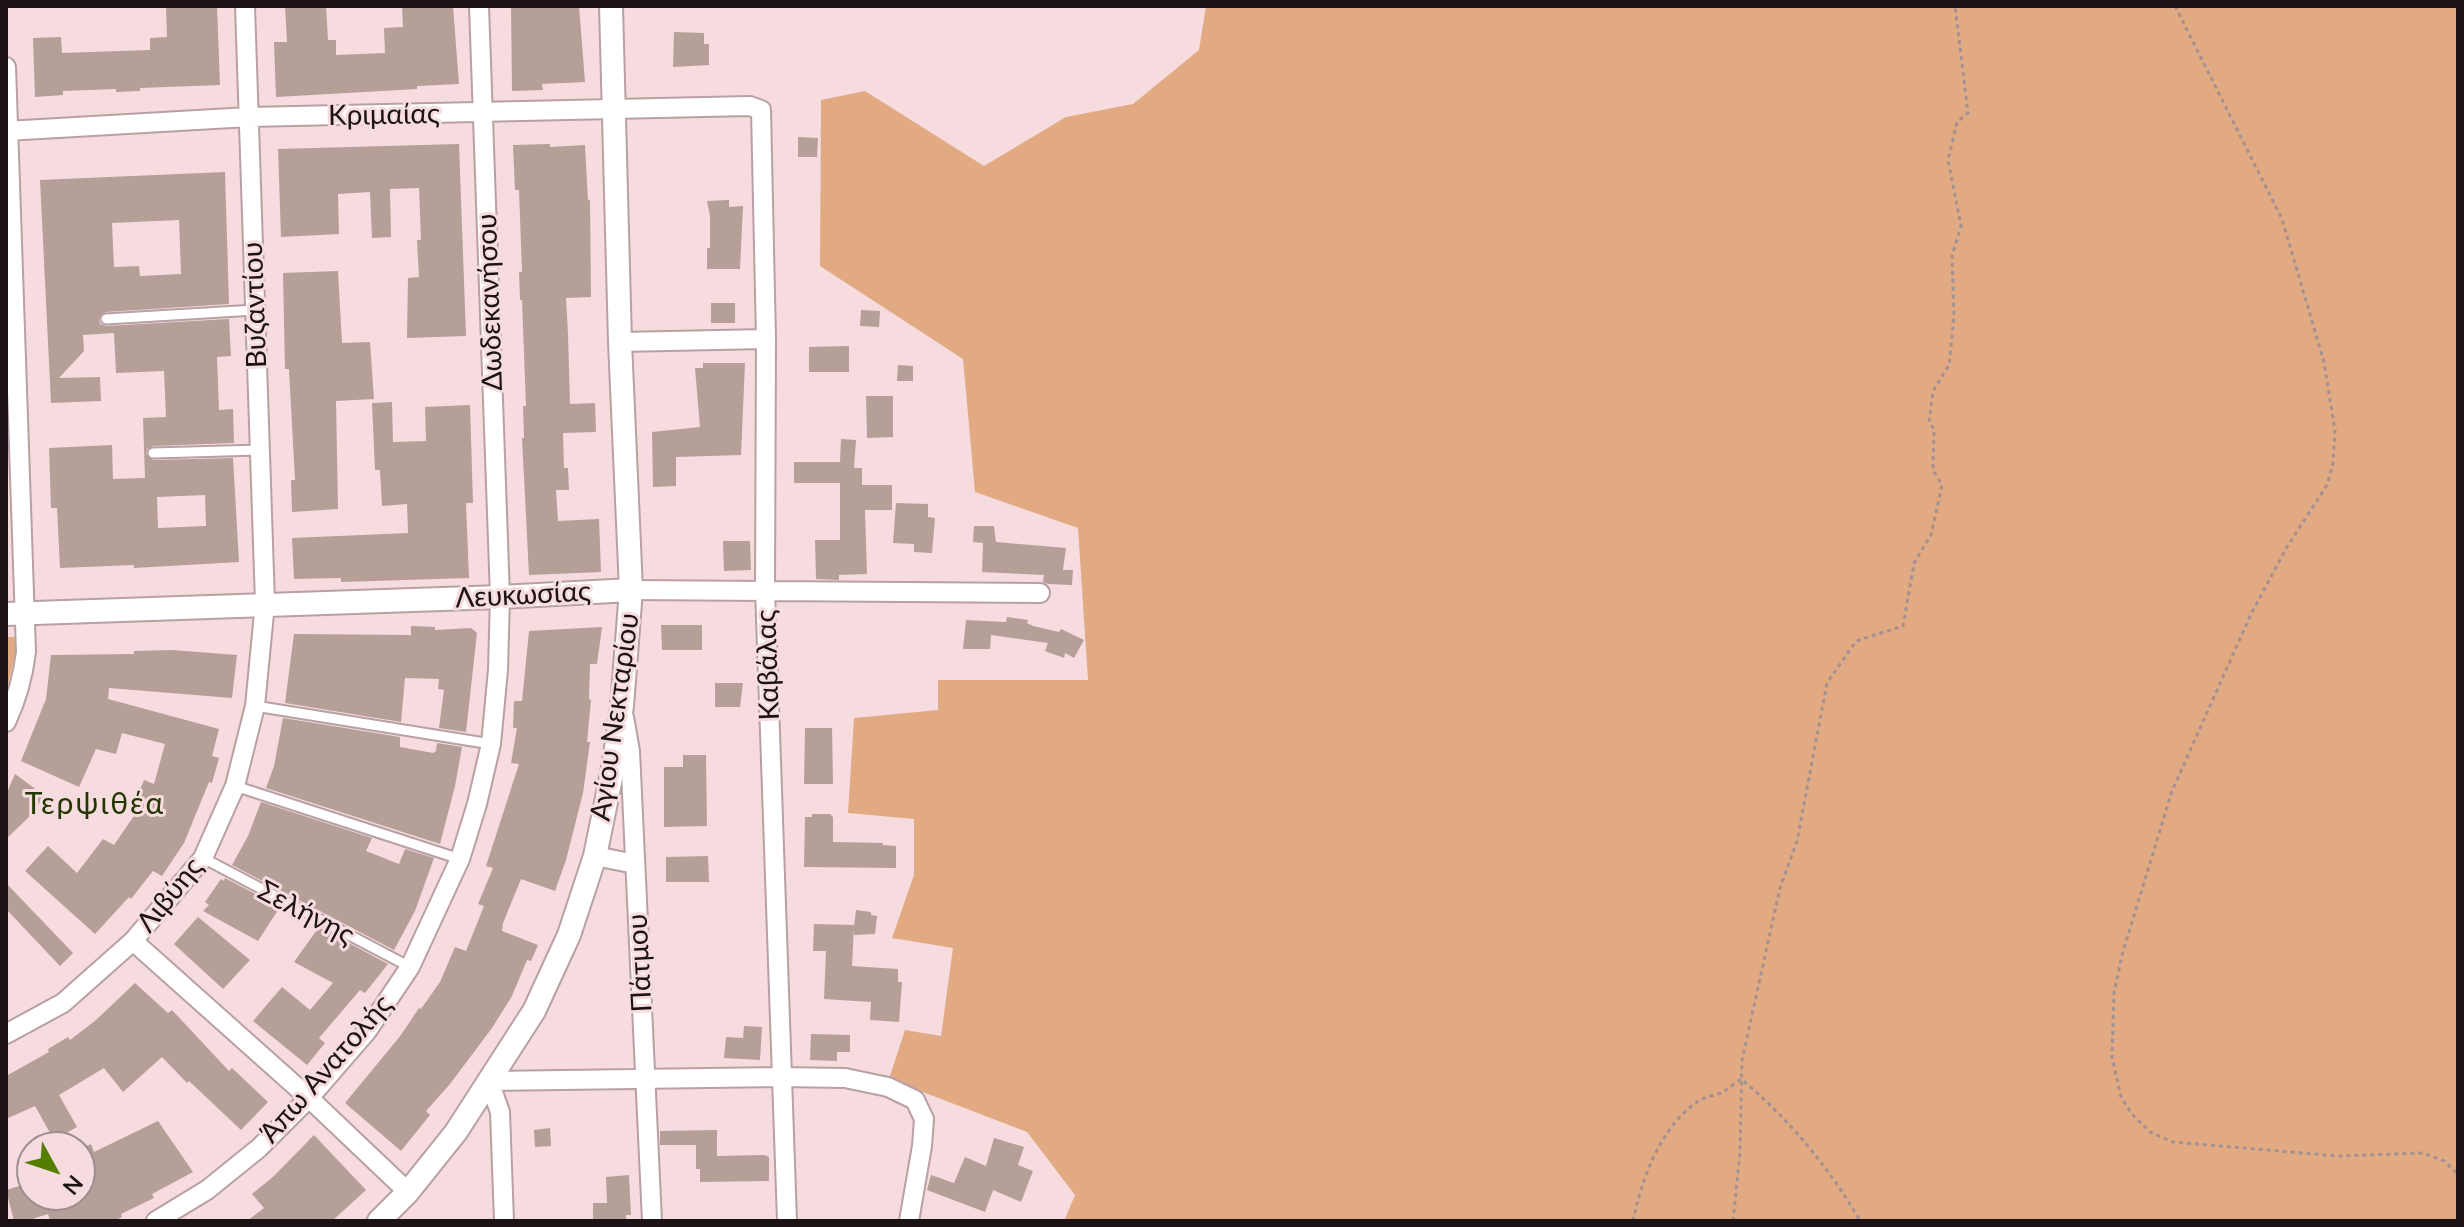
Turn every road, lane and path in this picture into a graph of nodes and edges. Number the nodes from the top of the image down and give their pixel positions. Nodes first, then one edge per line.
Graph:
1 (245, 6) edge
2 (479, 6) edge
3 (611, 6) edge
4 (1955, 6) edge
5 (2175, 6) edge
6 (6, 67) edge
7 (615, 109) junction
8 (761, 110) joint
9 (483, 112) junction
10 (249, 117) junction
11 (7, 131) edge
12 (255, 310) junction
13 (106, 319) dead end
14 (766, 339) junction
15 (620, 342) junction
16 (260, 450) junction
17 (153, 453) dead end
18 (765, 589) junction
19 (631, 590) junction
20 (1040, 593) dead end
21 (500, 597) junction
22 (265, 603) junction
23 (16, 614) edge
24 (255, 706) junction
25 (622, 706) junction
26 (6, 722) edge
27 (491, 744) junction
28 (235, 786) junction
29 (595, 856) junction
30 (203, 858) junction
31 (460, 859) junction
32 (635, 864) junction
33 (133, 941) junction
34 (410, 967) junction
35 (6, 1034) edge
36 (645, 1077) junction
37 (781, 1077) junction
38 (1741, 1079) junction
39 (489, 1081) junction
40 (309, 1098) junction
41 (2458, 1174) edge
42 (408, 1192) junction
43 (156, 1221) edge
44 (379, 1221) edge
45 (504, 1221) edge
46 (652, 1221) edge
47 (787, 1221) edge
48 (909, 1221) edge
49 (1633, 1221) edge
50 (1733, 1221) edge
51 (1860, 1221) edge

1 - 10 street, Βυζαντίου
2 - 9 street, Δωδεκανήσου
3 - 7 street, Αγίου Νεκταρίου
4 - 38 path
5 - 41 path
6 - 11 street
7 - 8 street, Κριμαίας
7 - 9 street, Κριμαίας
7 - 15 street, Αγίου Νεκταρίου
8 - 14 street, Καβάλας
9 - 10 street, Κριμαίας
9 - 21 street, Δωδεκανήσου
10 - 11 street, Κριμαίας
10 - 12 street, Βυζαντίου
11 - 23 street
12 - 13 lane
12 - 16 street, Βυζαντίου
14 - 15 street
14 - 18 street, Καβάλας
15 - 19 street, Αγίου Νεκταρίου
16 - 17 lane
16 - 22 street, Βυζαντίου
18 - 19 street, Λευκωσίας
18 - 20 street, Λευκωσίας
18 - 37 street, Καβάλας
19 - 21 street, Λευκωσίας
19 - 25 street, Αγίου Νεκταρίου
21 - 22 street, Λευκωσίας
21 - 27 street, Άπω Ανατολής
22 - 23 street, Λευκωσίας
22 - 24 street, Λιβύης
23 - 26 street
24 - 27 lane
24 - 28 street, Λιβύης
25 - 29 street, Αγίου Νεκταρίου
25 - 32 street, Πάτμου
27 - 31 street, Άπω Ανατολής
28 - 30 street, Λιβύης
28 - 31 lane
29 - 32 street
29 - 39 street, Αγίου Νεκταρίου
30 - 33 street, Λιβύης
30 - 34 lane, Σελήνης
31 - 34 street, Άπω Ανατολής
32 - 36 street, Πάτμου
33 - 35 street, Λιβύης
33 - 40 street
34 - 40 street, Άπω Ανατολής
36 - 37 street
36 - 39 street
36 - 46 street, Πάτμου
37 - 47 street, Καβάλας
37 - 48 street
38 - 49 path
38 - 50 path
38 - 51 path
39 - 42 street, Αγίου Νεκταρίου
39 - 45 street
40 - 42 street
40 - 43 street, Άπω Ανατολής
42 - 44 street, Αγίου Νεκταρίου

